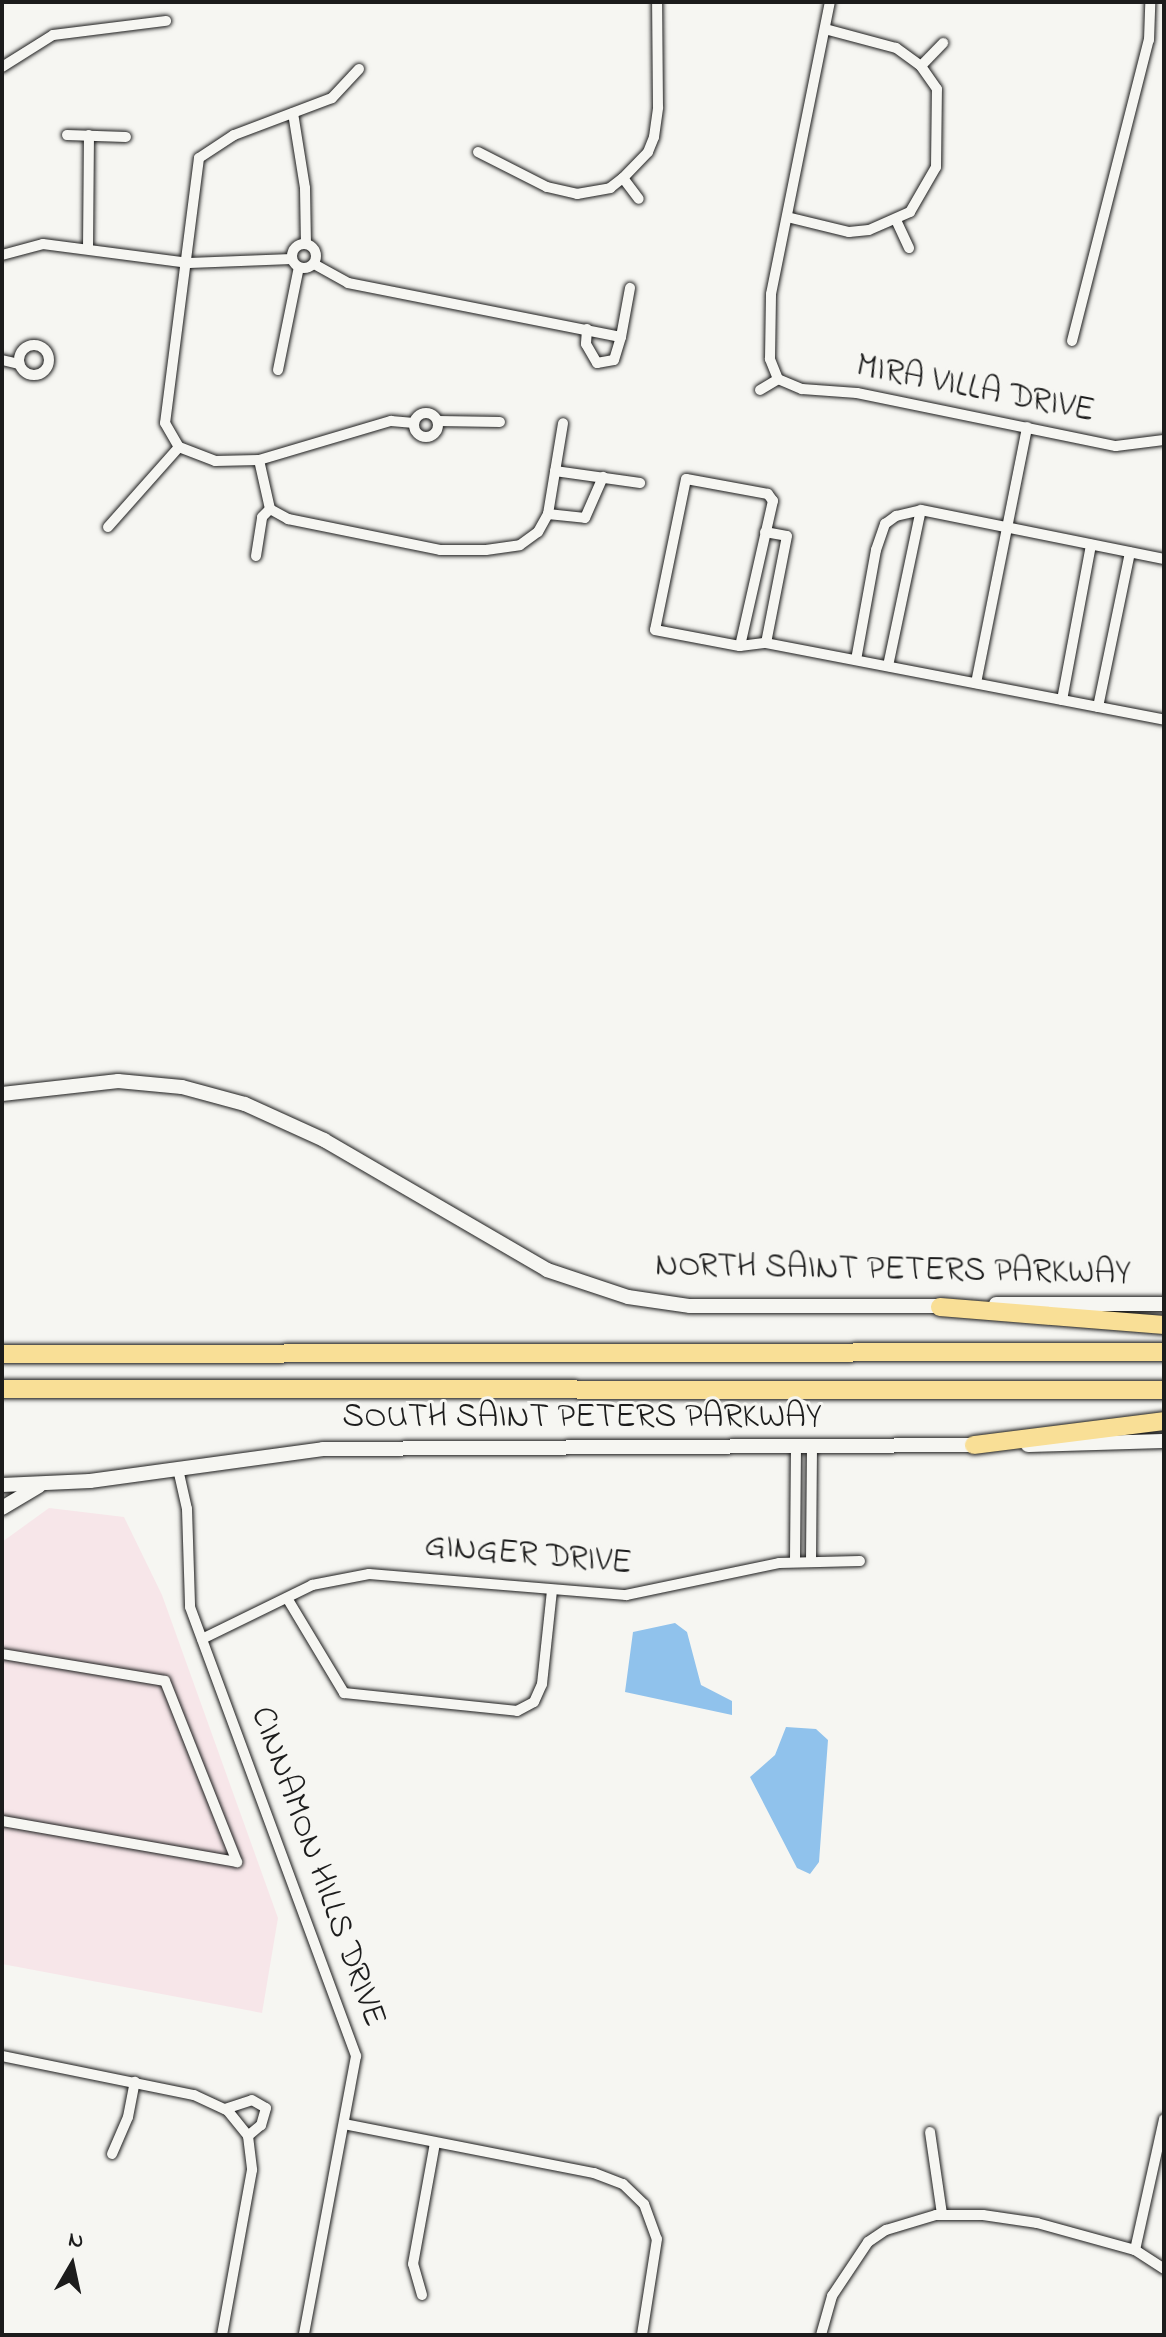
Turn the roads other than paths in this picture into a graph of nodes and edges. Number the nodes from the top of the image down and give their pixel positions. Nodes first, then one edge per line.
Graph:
1 (657, 2) edge
2 (830, 2) edge
3 (1150, 2) edge
4 (166, 21) dead end
5 (825, 29) junction
6 (943, 43) dead end
7 (2, 66) edge
8 (921, 66) junction
9 (359, 69) dead end
10 (293, 113) junction
11 (67, 135) dead end
12 (89, 135) junction
13 (126, 137) dead end
14 (478, 152) dead end
15 (623, 178) junction
16 (639, 199) dead end
17 (787, 217) junction
18 (896, 220) junction
19 (306, 244) junction
20 (88, 248) junction
21 (909, 248) dead end
22 (2, 255) edge
23 (189, 263) junction
24 (295, 263) junction
25 (314, 264) junction
26 (630, 288) dead end
27 (587, 329) junction
28 (621, 337) junction
29 (1072, 341) dead end
30 (2, 360) edge
31 (20, 364) dead end
32 (278, 370) dead end
33 (778, 379) junction
34 (760, 390) dead end
35 (438, 421) junction
36 (500, 422) dead end
37 (414, 423) junction
38 (563, 423) dead end
39 (1027, 427) junction
40 (1164, 440) edge
41 (179, 447) junction
42 (259, 460) junction
43 (555, 471) junction
44 (603, 477) junction
45 (640, 483) dead end
46 (270, 509) junction
47 (921, 510) junction
48 (548, 514) junction
49 (108, 527) dead end
50 (1009, 529) junction
51 (765, 532) junction
52 (1091, 545) junction
53 (1130, 552) junction
54 (256, 556) dead end
55 (1164, 559) edge
56 (766, 643) junction
57 (740, 646) junction
58 (856, 660) junction
59 (888, 666) junction
60 (976, 683) junction
61 (1062, 700) junction
62 (1098, 707) junction
63 (1164, 720) edge
64 (4, 1093) edge
65 (1164, 1304) edge
66 (940, 1307) junction
67 (1164, 1325) edge
68 (1164, 1352) edge
69 (2, 1354) edge
70 (2, 1389) edge
71 (1164, 1390) edge
72 (1164, 1421) edge
73 (1164, 1441) edge
74 (974, 1445) junction
75 (796, 1449) junction
76 (812, 1449) junction
77 (178, 1469) junction
78 (43, 1484) junction
79 (2, 1485) edge
80 (2, 1508) edge
81 (795, 1560) junction
82 (811, 1561) junction
83 (860, 1561) dead end
84 (552, 1591) junction
85 (287, 1598) junction
86 (202, 1639) junction
87 (2, 1654) edge
88 (2, 1821) edge
89 (2, 2056) edge
90 (135, 2082) junction
91 (225, 2109) junction
92 (1164, 2119) edge
93 (344, 2124) junction
94 (930, 2132) dead end
95 (248, 2136) junction
96 (435, 2143) junction
97 (112, 2154) dead end
98 (942, 2214) junction
99 (1135, 2250) junction
100 (1164, 2269) edge
101 (422, 2295) dead end
102 (222, 2335) edge
103 (304, 2335) edge
104 (642, 2335) edge
105 (821, 2335) edge

1 - 15 street
2 - 5 street
3 - 29 street
4 - 7 street
5 - 8 street
5 - 17 street
6 - 8 street
8 - 18 street
9 - 10 street
10 - 19 street
10 - 23 street
11 - 12 street
12 - 13 street
12 - 20 street
14 - 15 street
15 - 16 street
17 - 18 street
17 - 33 street
18 - 21 street
19 - 24 street
19 - 25 street
20 - 22 street
20 - 23 street
23 - 24 street
23 - 41 street
24 - 25 street
24 - 32 street
25 - 27 street
26 - 28 street
27 - 28 street
27 - 28 street
30 - 31 street
33 - 34 street
33 - 39 street, MIRA VILLA DRIVE
35 - 36 street
35 - 37 street
35 - 37 street
37 - 42 street
38 - 43 street
39 - 40 street, MIRA VILLA DRIVE
39 - 50 street
41 - 42 street
41 - 49 street
42 - 46 street
43 - 44 street
43 - 48 street
44 - 45 street
44 - 48 street
46 - 48 street
46 - 54 street
47 - 50 street
47 - 58 street
47 - 59 street
50 - 52 street
50 - 60 street
51 - 56 street
51 - 57 street
51 - 57 street
52 - 53 street
52 - 61 street
53 - 55 street
53 - 62 street
56 - 57 street
56 - 58 street
58 - 59 street
59 - 60 street
60 - 61 street
61 - 62 street
62 - 63 street
64 - 66 main road, NORTH SAINT PETERS PARKWAY
65 - 66 main road, NORTH SAINT PETERS PARKWAY
66 - 67 highway
68 - 69 highway
70 - 71 highway
72 - 74 highway
73 - 74 main road, SOUTH SAINT PETERS PARKWAY
74 - 76 main road, SOUTH SAINT PETERS PARKWAY
75 - 76 main road, SOUTH SAINT PETERS PARKWAY
75 - 77 main road, SOUTH SAINT PETERS PARKWAY
75 - 81 street
76 - 82 street
77 - 78 main road, SOUTH SAINT PETERS PARKWAY
77 - 86 street, CINNAMON HILLS DRIVE
78 - 79 main road, SOUTH SAINT PETERS PARKWAY
78 - 80 main road
81 - 82 street, GINGER DRIVE
81 - 84 street, GINGER DRIVE
82 - 83 street, GINGER DRIVE
84 - 85 street, GINGER DRIVE
84 - 85 street
85 - 86 street, GINGER DRIVE
86 - 93 street, CINNAMON HILLS DRIVE
87 - 88 street
89 - 90 street
90 - 91 street
90 - 97 street
91 - 95 street
91 - 95 street
92 - 99 street
93 - 96 street
93 - 103 street, CINNAMON HILLS DRIVE
94 - 98 street
95 - 102 street
96 - 101 street
96 - 104 street
98 - 99 street
98 - 105 street
99 - 100 street

